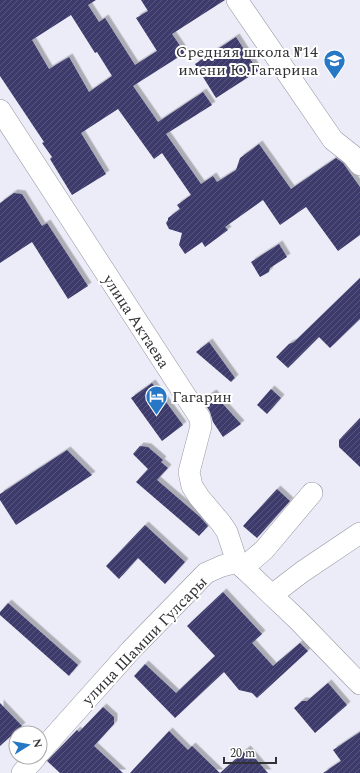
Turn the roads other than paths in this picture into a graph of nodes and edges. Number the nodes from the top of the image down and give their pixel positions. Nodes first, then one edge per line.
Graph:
1 (237, 0) edge
2 (0, 110) edge
3 (360, 165) edge
4 (312, 493) dead end
5 (360, 532) edge
6 (240, 565) junction
7 (272, 595) junction
8 (360, 684) edge
9 (48, 743) edge
10 (29, 765) edge
11 (22, 773) edge

1 - 3 street
2 - 6 street, улица Актаева
4 - 6 street
5 - 7 street
6 - 7 street
6 - 9 street, улица Шамши Гулсары
7 - 8 street
10 - 11 street

